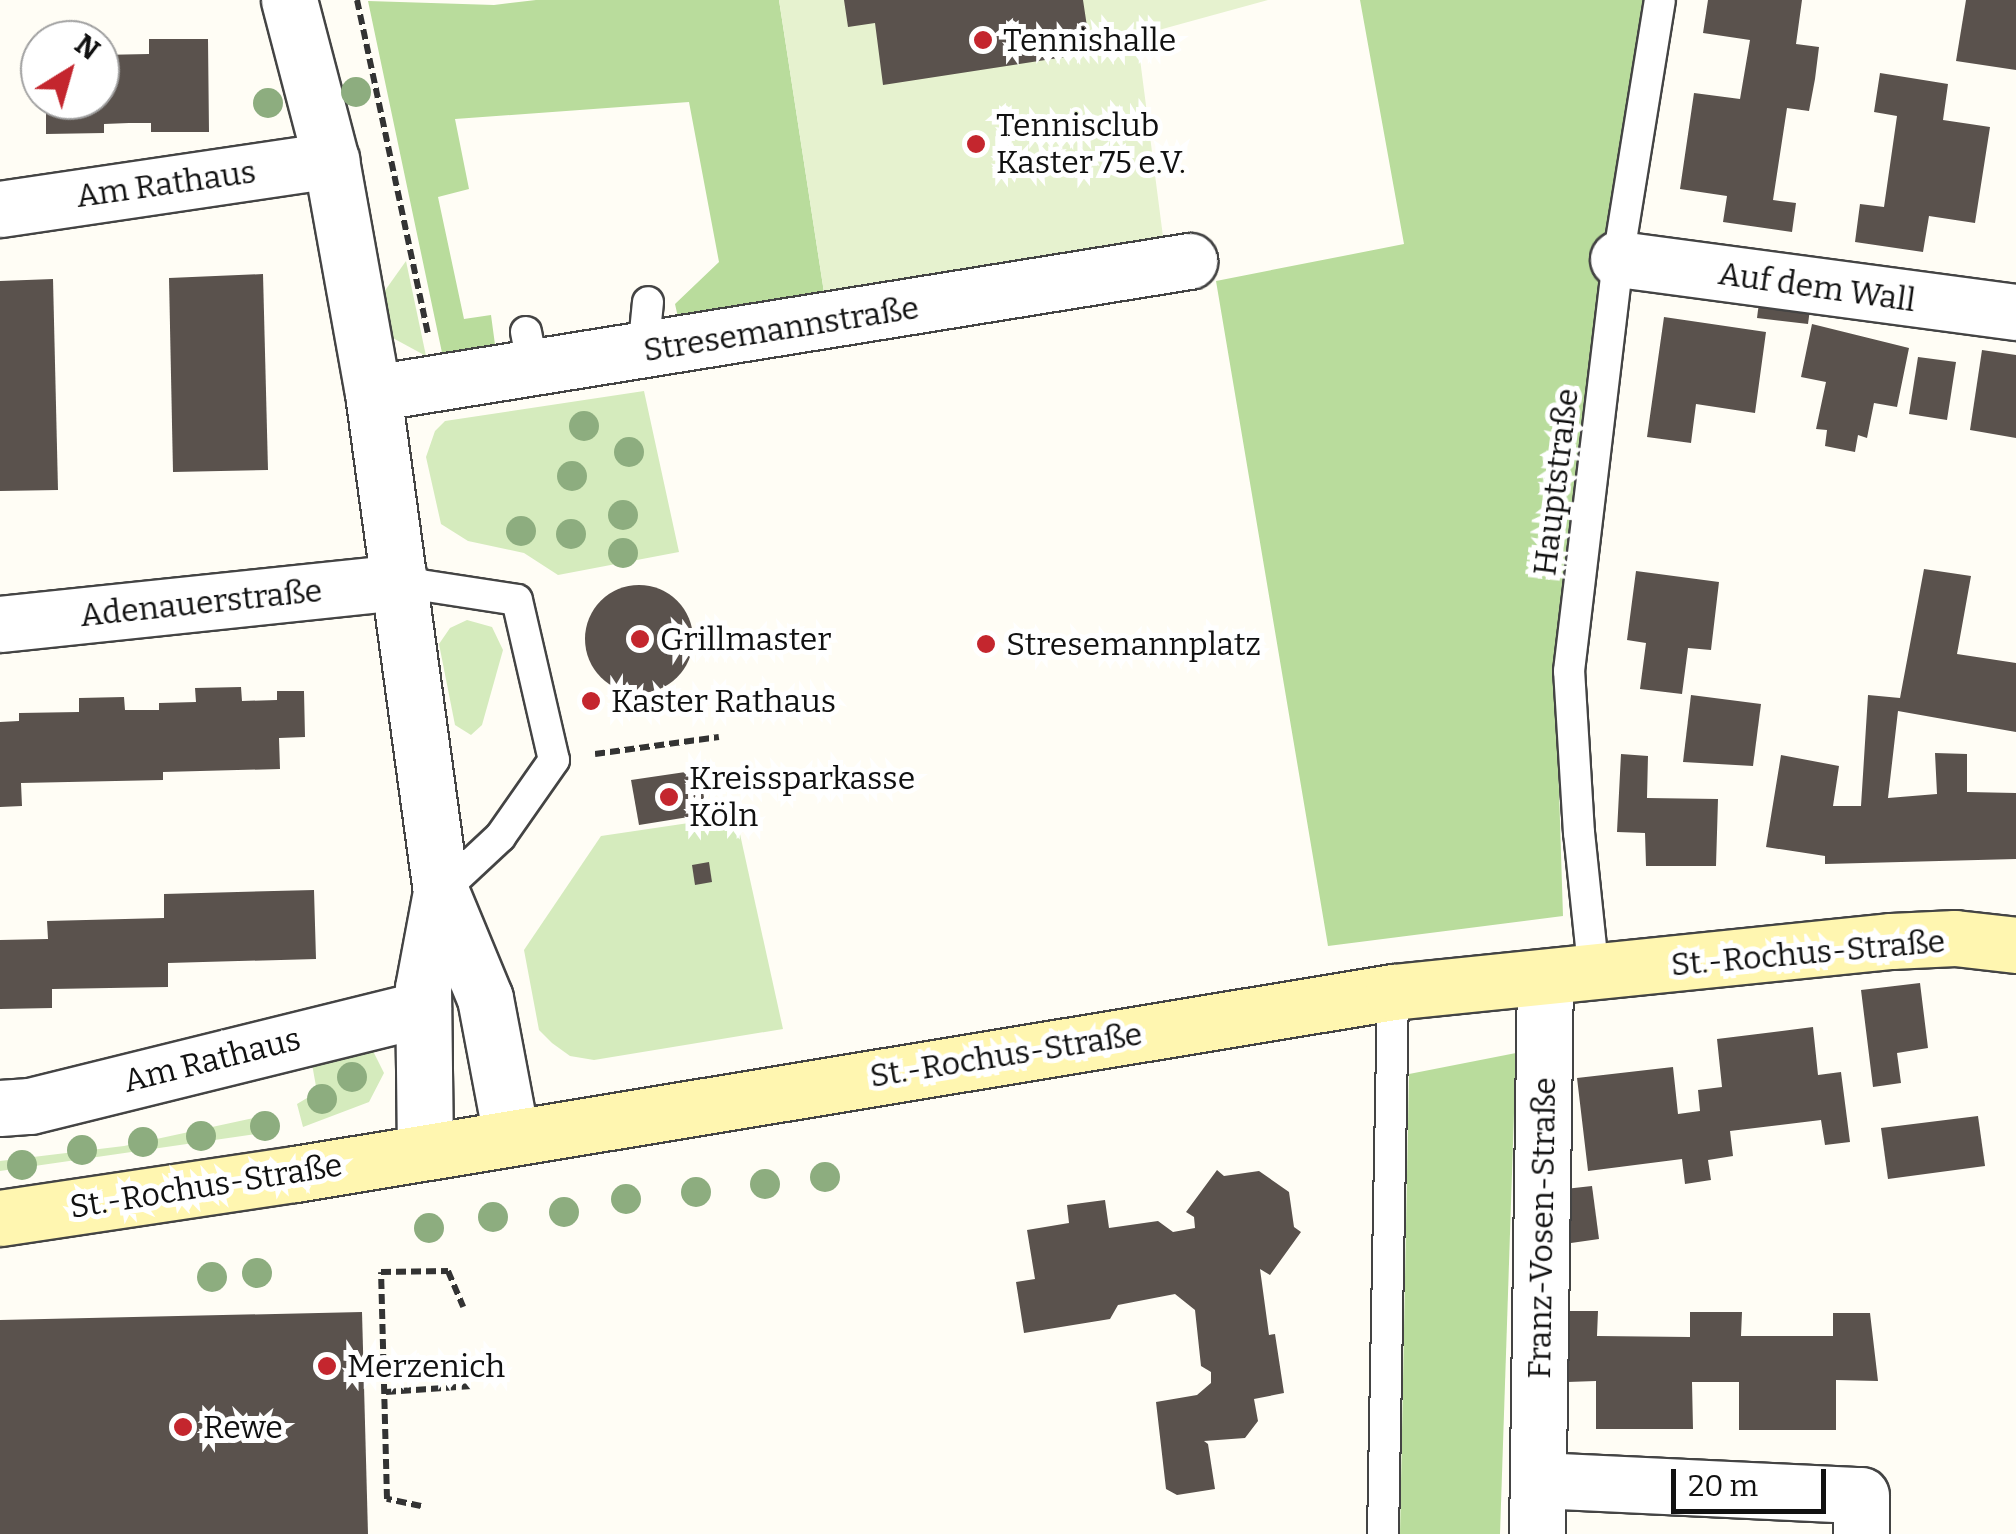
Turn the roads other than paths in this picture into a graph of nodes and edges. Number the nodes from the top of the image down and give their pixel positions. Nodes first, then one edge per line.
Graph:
1 (290, 0) edge
2 (1660, 0) edge
3 (331, 160) junction
4 (0, 209) edge
5 (1618, 259) junction
6 (1189, 261) dead end
7 (2016, 312) edge
8 (373, 393) junction
9 (401, 582) junction
10 (0, 624) edge
11 (441, 892) junction
12 (2016, 945) edge
13 (1570, 976) junction
14 (1392, 992) junction
15 (423, 1009) junction
16 (0, 1108) edge
17 (511, 1136) junction
18 (425, 1151) junction
19 (0, 1218) edge
20 (1538, 1480) junction
21 (1382, 1534) edge
22 (1536, 1534) edge
23 (1861, 1534) edge

1 - 3 street
2 - 5 lane, Hauptstraße
3 - 4 street, Am Rathaus
3 - 8 street
5 - 7 street, Auf dem Wall
5 - 13 lane, Hauptstraße
6 - 8 street, Stresemannstraße
8 - 9 street
9 - 10 street, Adenauerstraße
9 - 11 street
9 - 11 lane
11 - 15 street
11 - 17 street
12 - 13 street, St.-Rochus-Straße
13 - 14 street, St.-Rochus-Straße
13 - 20 street, Franz-Vosen-Straße
14 - 17 street, St.-Rochus-Straße
14 - 21 lane
15 - 16 street, Am Rathaus
15 - 18 street
17 - 18 street, St.-Rochus-Straße
18 - 19 street, St.-Rochus-Straße
20 - 22 street, Franz-Vosen-Straße
20 - 23 street

